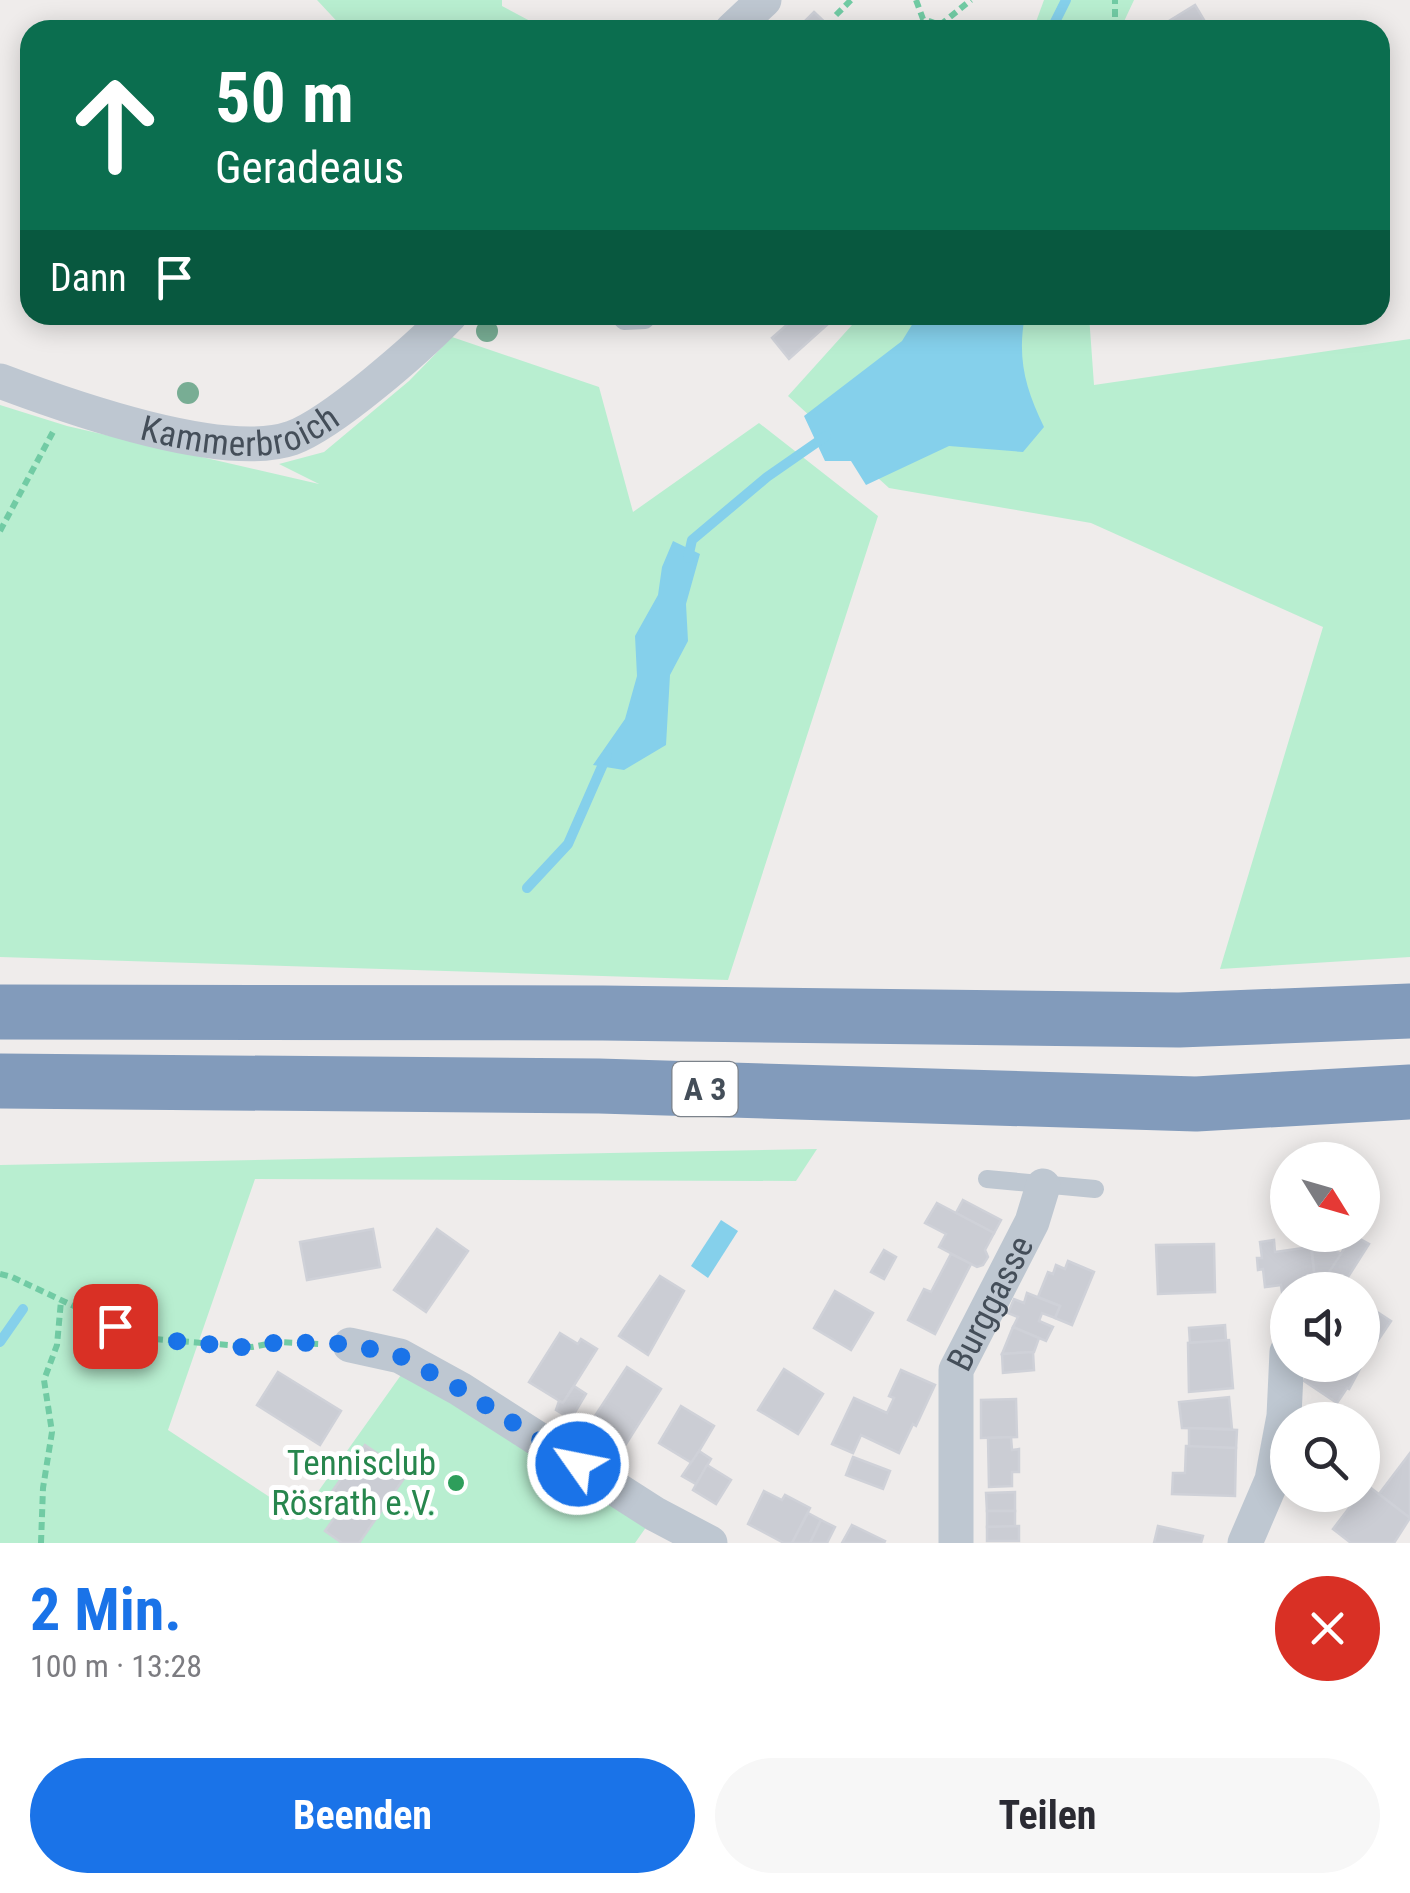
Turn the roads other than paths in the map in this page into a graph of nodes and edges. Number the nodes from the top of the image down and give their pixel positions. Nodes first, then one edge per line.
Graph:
1 (764, 0) edge
2 (743, 20) edge
3 (438, 325) edge
4 (0, 382) edge
5 (1410, 1011) edge
6 (0, 1012) edge
7 (0, 1080) edge
8 (1410, 1092) edge
9 (987, 1179) dead end
10 (1043, 1186) junction
11 (1095, 1189) dead end
12 (350, 1344) road end
13 (1286, 1382) edge
14 (710, 1543) edge
15 (956, 1543) edge
16 (1245, 1543) edge

1 - 2 street
3 - 4 street, Kammerbroich
5 - 6 highway, A 3
7 - 8 highway, A 3
9 - 10 lane
10 - 11 lane
10 - 15 street, Burggasse
12 - 14 street
13 - 16 street

